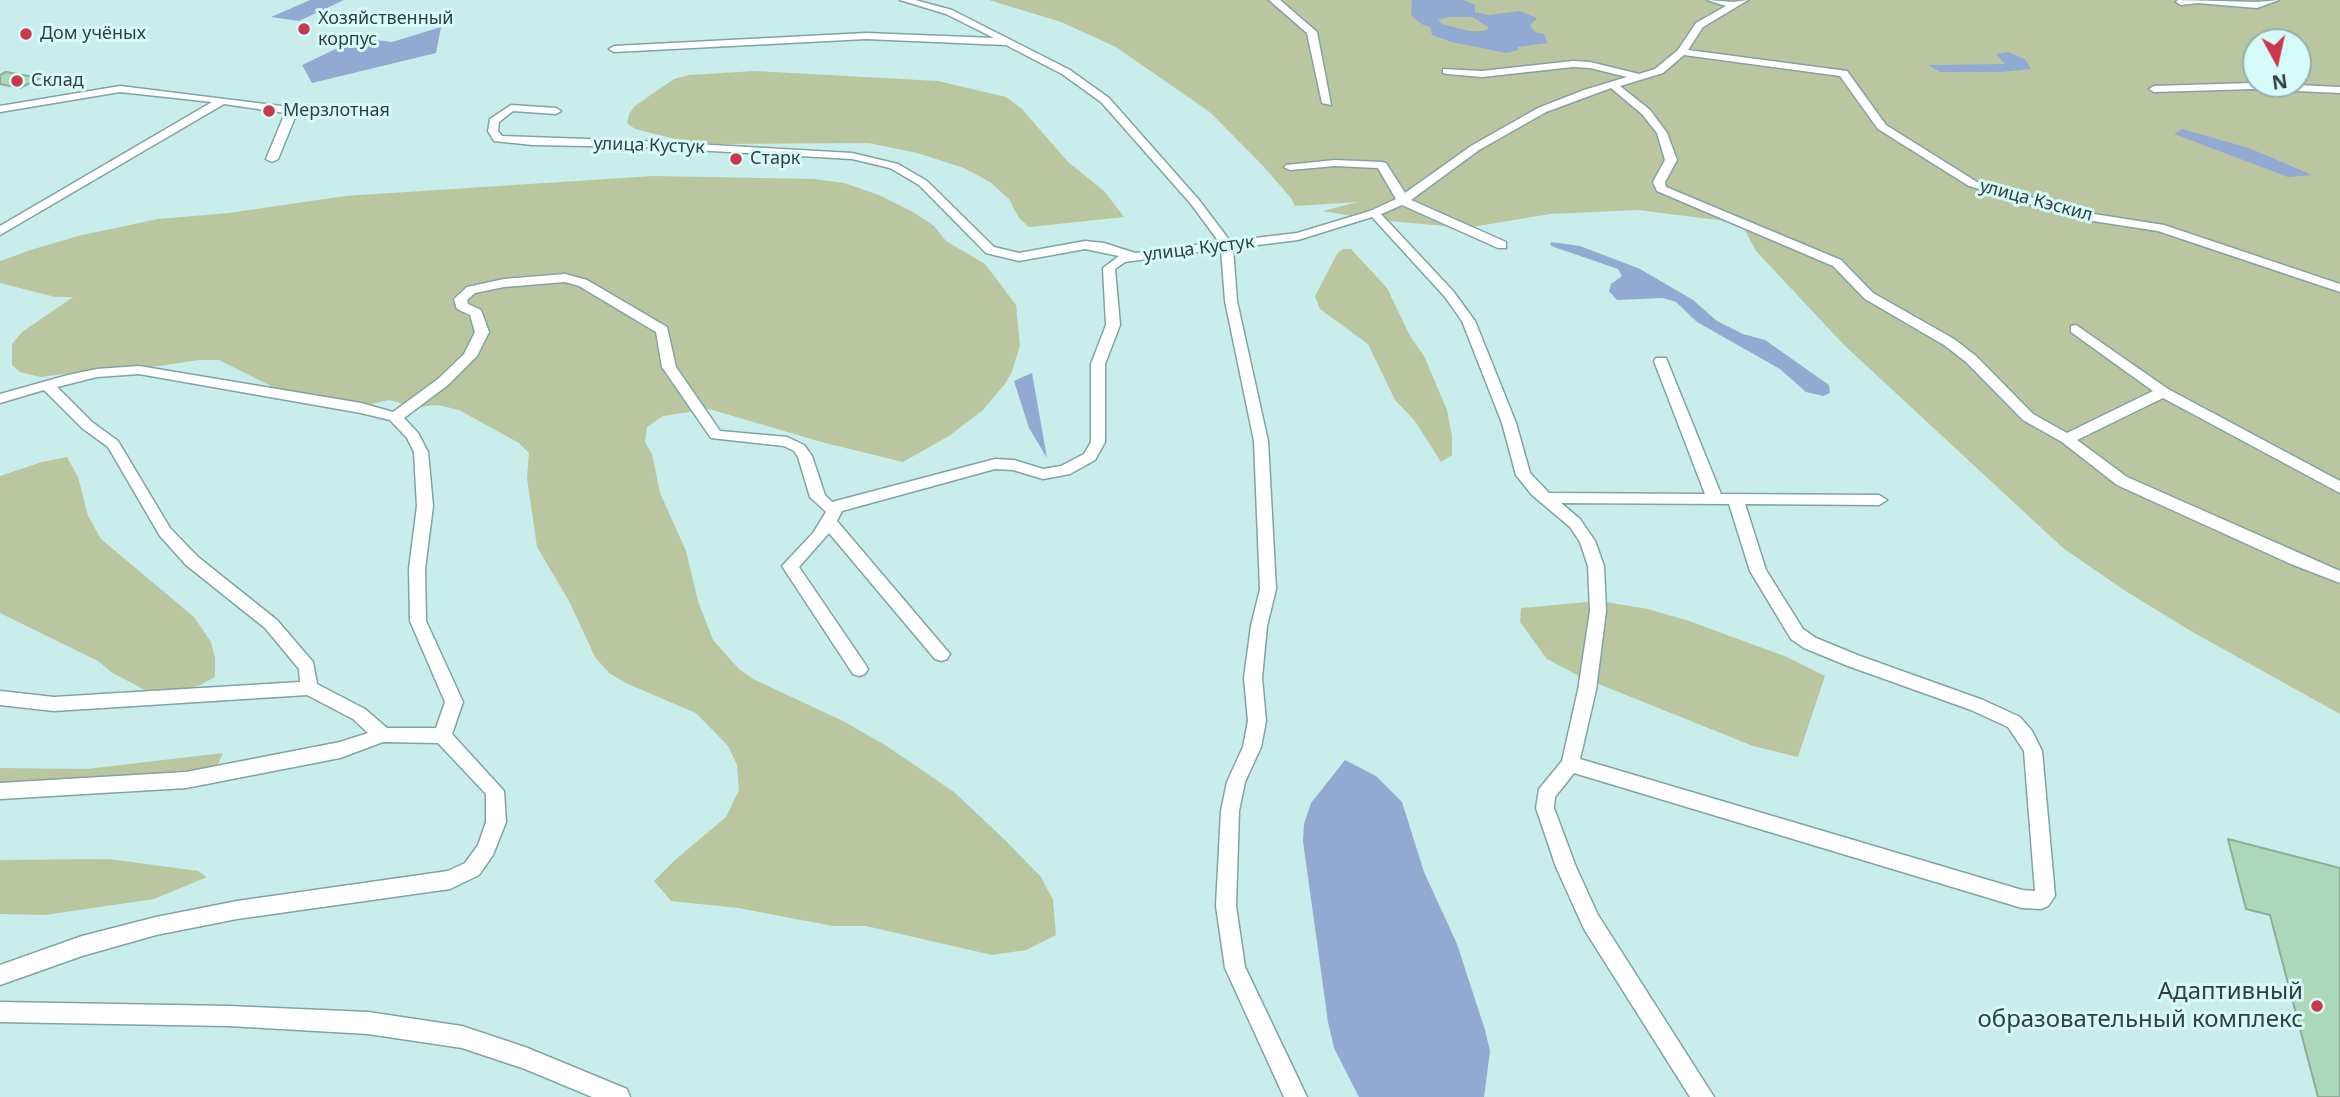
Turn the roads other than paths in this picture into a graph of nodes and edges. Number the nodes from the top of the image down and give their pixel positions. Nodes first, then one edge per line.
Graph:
1 (905, 0) edge
2 (1274, 0) edge
3 (1712, 0) edge
4 (2274, 0) edge
5 (2181, 2) dead end
6 (1738, 3) edge
7 (1008, 42) junction
8 (614, 49) dead end
9 (1682, 52) junction
10 (1447, 71) dead end
11 (1636, 76) junction
12 (1612, 84) junction
13 (2154, 89) dead end
14 (2340, 90) edge
15 (223, 100) junction
16 (1327, 103) dead end
17 (0, 109) edge
18 (556, 111) dead end
19 (272, 159) dead end
20 (1290, 167) dead end
21 (1403, 200) junction
22 (1374, 212) junction
23 (0, 231) edge
24 (1227, 245) junction
25 (1503, 245) dead end
26 (1134, 257) junction
27 (2340, 288) edge
28 (2077, 329) dead end
29 (1661, 361) dead end
30 (47, 385) junction
31 (2163, 391) junction
32 (0, 399) edge
33 (395, 417) junction
34 (2067, 439) junction
35 (2340, 488) edge
36 (1546, 498) junction
37 (1715, 499) junction
38 (1736, 500) junction
39 (1879, 500) dead end
40 (837, 507) junction
41 (830, 523) junction
42 (2340, 577) edge
43 (941, 654) dead end
44 (859, 669) dead end
45 (309, 688) junction
46 (0, 698) edge
47 (383, 735) junction
48 (442, 736) junction
49 (1570, 764) junction
50 (0, 790) edge
51 (0, 975) edge
52 (0, 1012) edge
53 (619, 1097) edge
54 (1296, 1097) edge
55 (1703, 1097) edge

1 - 7 street
2 - 16 street
3 - 6 street
4 - 5 street
6 - 9 street, улица Кустук
7 - 8 street
7 - 24 street
9 - 11 street, улица Кустук
9 - 27 street, улица Кэскил
10 - 11 street
11 - 12 street, улица Кустук
12 - 21 street, улица Кустук
12 - 34 street
13 - 14 street
15 - 17 street
15 - 19 street
15 - 23 street
18 - 26 street, улица Кустук
20 - 21 street
21 - 22 street, улица Кустук
21 - 25 street
22 - 24 street, улица Кустук
22 - 36 street
24 - 26 street, улица Кустук
24 - 54 street
26 - 40 street
28 - 31 street
29 - 37 street
30 - 32 street
30 - 33 street
30 - 45 street
31 - 34 street
31 - 35 street
33 - 40 street
33 - 48 street
34 - 42 street
36 - 37 street
36 - 49 street
37 - 38 street
38 - 39 street
38 - 49 street
40 - 41 street
41 - 43 street
41 - 44 street
45 - 46 street
45 - 47 street
47 - 48 street
47 - 50 street
48 - 51 street
49 - 55 street
52 - 53 street

